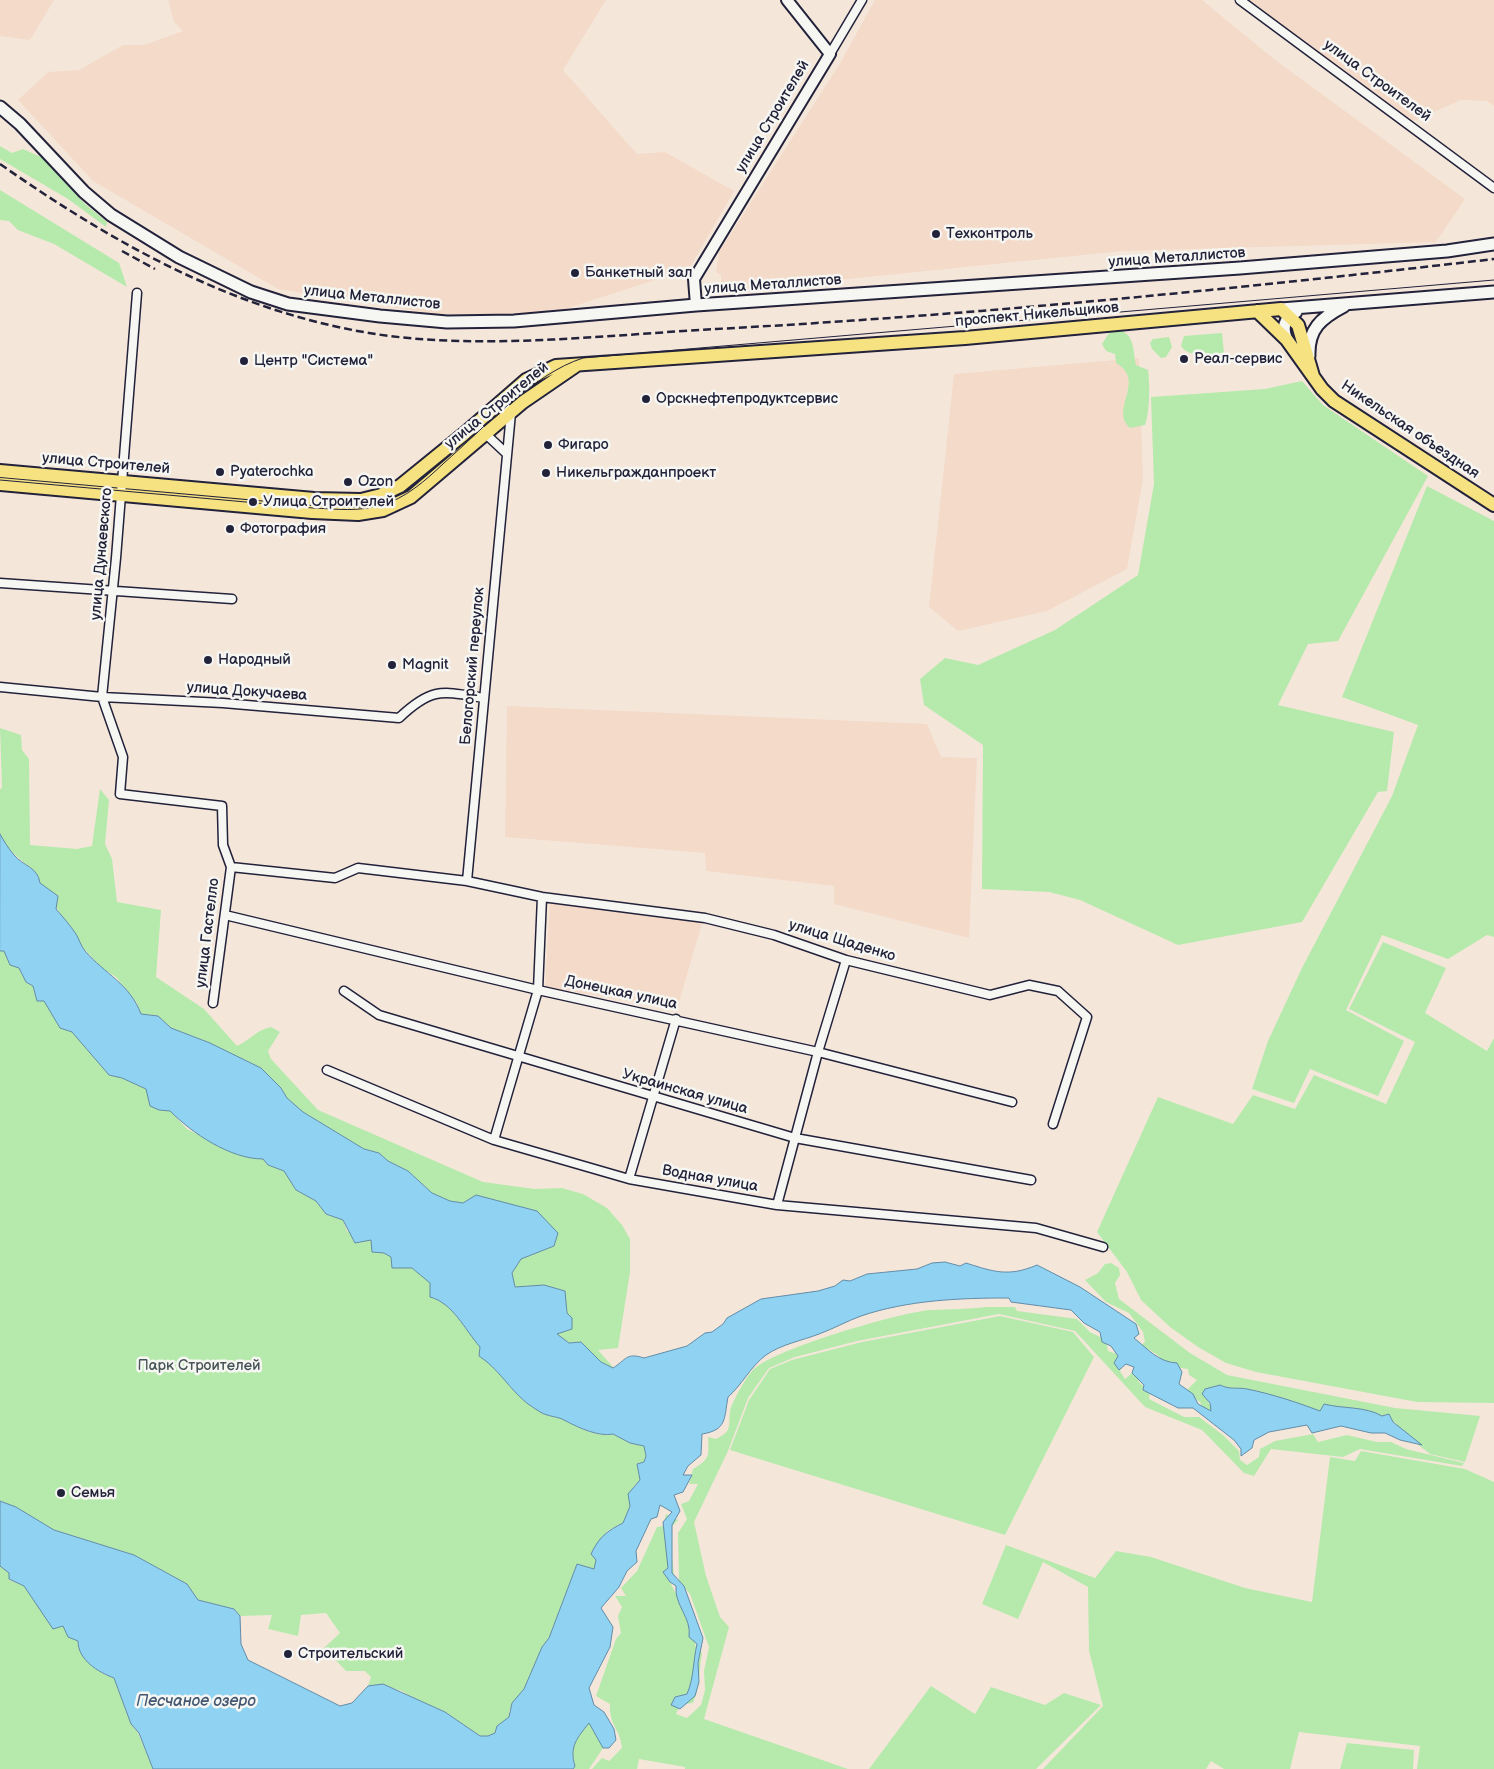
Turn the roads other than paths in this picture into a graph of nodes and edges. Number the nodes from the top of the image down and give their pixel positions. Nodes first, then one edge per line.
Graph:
1 (787, 0) edge
2 (862, 0) edge
3 (1240, 0) edge
4 (830, 54) junction
5 (0, 107) edge
6 (1494, 188) edge
7 (1494, 244) edge
8 (1494, 292) edge
9 (137, 293) dead end
10 (1350, 303) junction
11 (696, 305) junction
12 (1257, 311) junction
13 (1286, 312) junction
14 (1286, 340) junction
15 (581, 363) junction
16 (1311, 372) junction
17 (513, 391) junction
18 (500, 402) junction
19 (524, 402) junction
20 (511, 413) junction
21 (475, 424) junction
22 (485, 435) junction
23 (460, 438) junction
24 (470, 448) junction
25 (507, 454) junction
26 (0, 471) edge
27 (14, 479) junction
28 (0, 484) edge
29 (121, 489) junction
30 (244, 493) junction
31 (314, 499) junction
32 (1494, 505) edge
33 (243, 506) junction
34 (312, 512) junction
35 (0, 583) edge
36 (112, 592) junction
37 (232, 599) dead end
38 (0, 687) edge
39 (102, 697) junction
40 (484, 698) junction
41 (230, 867) junction
42 (467, 881) junction
43 (542, 897) junction
44 (225, 914) junction
45 (846, 960) junction
46 (538, 990) junction
47 (344, 991) dead end
48 (213, 1002) dead end
49 (676, 1019) junction
50 (818, 1052) junction
51 (519, 1057) junction
52 (327, 1070) dead end
53 (653, 1097) junction
54 (1012, 1102) dead end
55 (1052, 1124) dead end
56 (795, 1138) junction
57 (494, 1140) junction
58 (630, 1179) junction
59 (1031, 1180) dead end
60 (777, 1205) junction
61 (1104, 1247) dead end

1 - 4 street
2 - 4 street, улица Строителей
3 - 6 street, улица Строителей
4 - 11 street, улица Строителей
5 - 11 main road, улица Металлистов
7 - 11 main road, улица Металлистов
8 - 10 main road, проспект Никельщиков
9 - 29 street, улица Дунаевского
10 - 13 main road, проспект Никельщиков
10 - 16 main road
12 - 13 main road, проспект Никельщиков
12 - 14 main road, Никельская объездная
12 - 15 main road, проспект Никельщиков
13 - 14 main road
13 - 16 main road
14 - 16 main road, Никельская объездная
15 - 17 main road, улица Строителей
15 - 19 main road, улица Строителей
16 - 32 main road, Никельская объездная
17 - 18 main road, улица Строителей
17 - 19 street
18 - 20 street
18 - 21 main road, улица Строителей
19 - 20 main road, улица Строителей
20 - 22 main road, улица Строителей
20 - 25 street, Белогорский переулок
21 - 22 street
21 - 23 main road, улица Строителей
22 - 24 main road, улица Строителей
22 - 25 street
23 - 24 street
23 - 24 street
23 - 31 main road, улица Строителей
24 - 34 main road, улица Строителей
25 - 40 street, Белогорский переулок
26 - 27 main road, улица Строителей
27 - 28 main road, улица Строителей
27 - 29 main road, улица Строителей
29 - 30 main road, улица Строителей
29 - 33 main road, улица Строителей
29 - 36 street, улица Дунаевского
30 - 31 main road, улица Строителей
30 - 33 street
31 - 34 street
33 - 34 main road, улица Строителей
35 - 36 street
36 - 37 street
36 - 39 street, улица Дунаевского
38 - 39 street, улица Докучаева
39 - 40 street, улица Докучаева
39 - 41 street
40 - 42 street, Белогорский переулок
41 - 42 street, улица Щаденко
41 - 44 street, улица Гастелло
42 - 43 street, улица Щаденко
43 - 45 street, улица Щаденко
43 - 46 street
44 - 46 street, Донецкая улица
44 - 48 street, улица Гастелло
45 - 50 street
45 - 55 street, улица Щаденко
46 - 49 street, Донецкая улица
46 - 51 street
47 - 51 street, Украинская улица
49 - 50 street, Донецкая улица
49 - 53 street
50 - 54 street, Донецкая улица
50 - 56 street
51 - 53 street, Украинская улица
51 - 57 street
52 - 57 street, Водная улица
53 - 56 street, Украинская улица
53 - 58 street
56 - 59 street, Украинская улица
56 - 60 street
57 - 58 street, Водная улица
58 - 60 street, Водная улица
60 - 61 street, Водная улица

